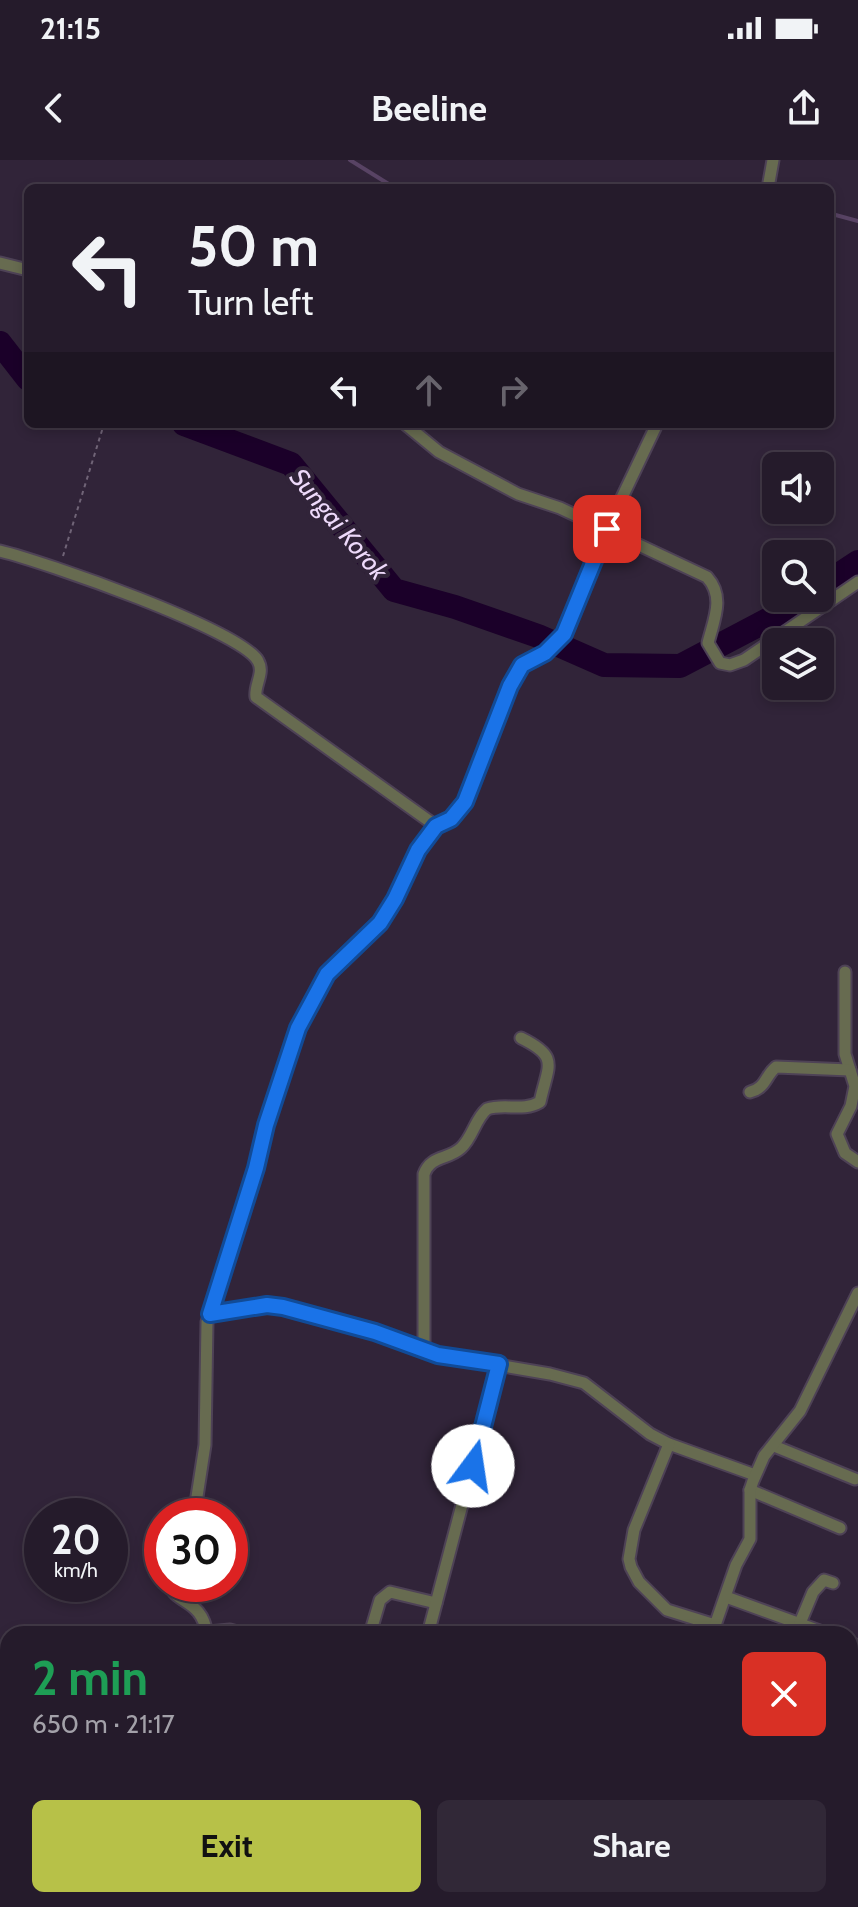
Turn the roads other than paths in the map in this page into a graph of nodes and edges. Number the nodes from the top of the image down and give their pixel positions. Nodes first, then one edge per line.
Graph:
1 (773, 160) edge
2 (769, 184) edge
3 (0, 263) edge
4 (24, 269) edge
5 (410, 428) edge
6 (655, 428) edge
7 (607, 529) junction
8 (0, 551) edge
9 (858, 582) edge
10 (436, 826) junction
11 (845, 972) dead end
12 (521, 1038) dead end
13 (850, 1070) junction
14 (750, 1092) dead end
15 (858, 1162) edge
16 (858, 1293) edge
17 (210, 1314) junction
18 (424, 1350) junction
19 (499, 1364) junction
20 (669, 1444) junction
21 (774, 1446) junction
22 (755, 1475) junction
23 (855, 1479) dead end
24 (750, 1490) junction
25 (197, 1498) edge
26 (840, 1528) dead end
27 (833, 1583) dead end
28 (726, 1597) junction
29 (187, 1602) edge
30 (436, 1603) junction
31 (800, 1623) junction
32 (204, 1626) edge
33 (372, 1626) edge
34 (430, 1626) edge
35 (707, 1626) edge
36 (715, 1626) edge
37 (808, 1626) edge

1 - 2 street
3 - 4 street
5 - 7 street
6 - 7 street
7 - 9 street
7 - 10 street
8 - 10 street
10 - 17 street
11 - 13 street
12 - 18 street
13 - 14 street
13 - 15 street
16 - 21 street
17 - 18 street
17 - 25 street
18 - 19 street
19 - 20 street
19 - 30 street
20 - 22 street
20 - 35 street
21 - 22 street
21 - 23 street
22 - 24 street
24 - 26 street
24 - 28 street
27 - 31 street
28 - 31 street
28 - 36 street
29 - 32 street
30 - 33 street
30 - 34 street
31 - 37 street

